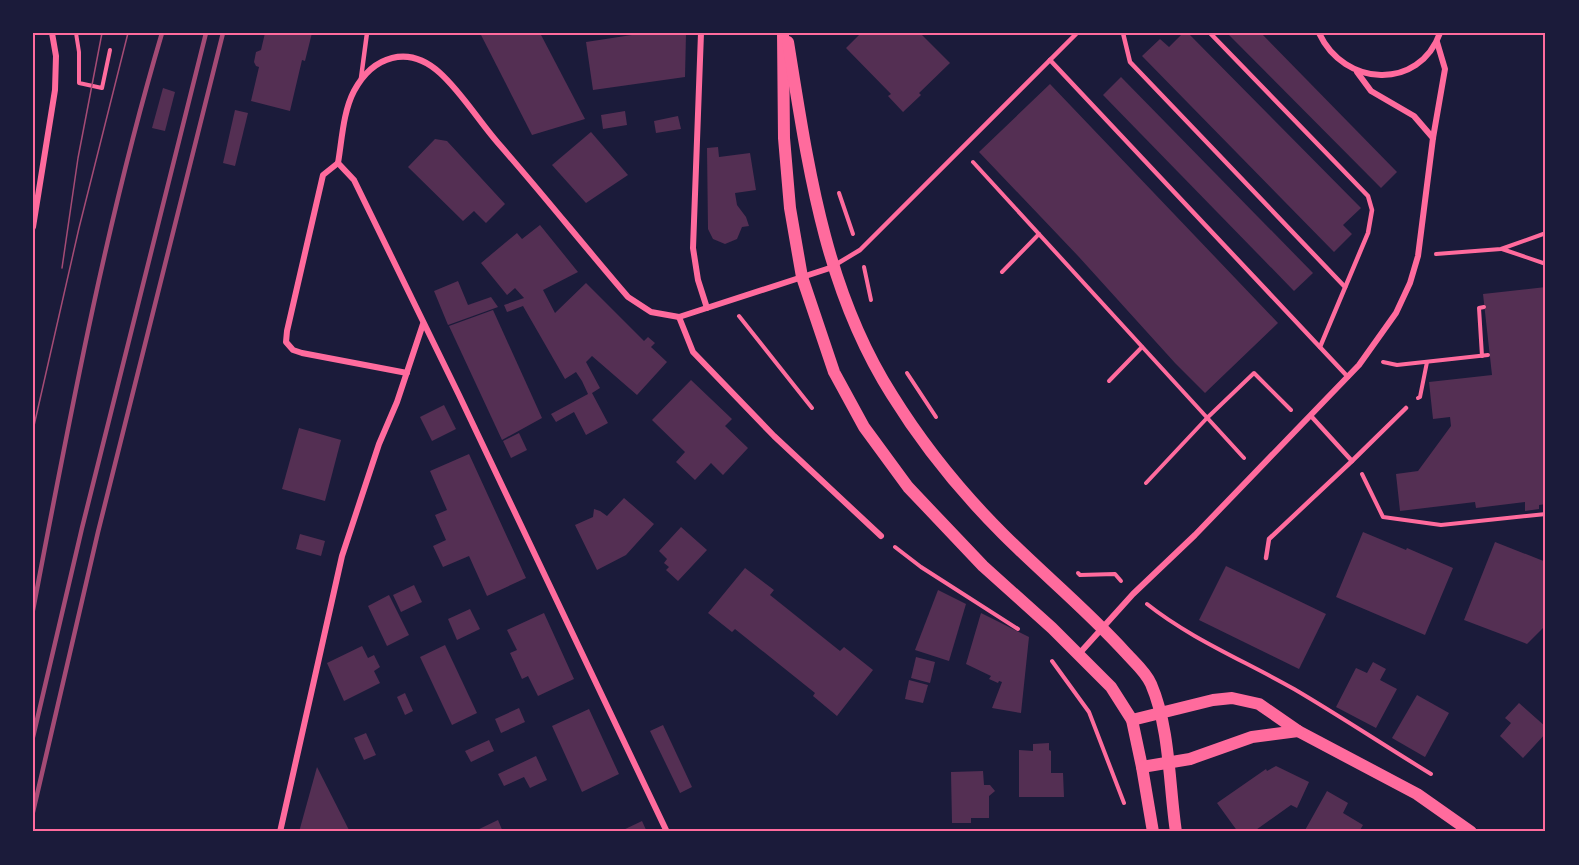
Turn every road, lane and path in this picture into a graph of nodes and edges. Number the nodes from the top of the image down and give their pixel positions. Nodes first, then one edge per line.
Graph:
1 (52, 33) edge
2 (76, 33) edge
3 (367, 33) edge
4 (701, 33) edge
5 (785, 33) edge
6 (1077, 33) edge
7 (1123, 33) edge
8 (1210, 33) edge
9 (1318, 33) edge
10 (1440, 33) edge
11 (1437, 42) junction
12 (110, 50) dead end
13 (1050, 60) junction
14 (1357, 72) junction
15 (361, 81) junction
16 (1433, 138) junction
17 (960, 148) junction
18 (338, 163) junction
19 (33, 227) edge
20 (1546, 233) edge
21 (1039, 234) junction
22 (1501, 249) junction
23 (860, 250) junction
24 (1418, 256) junction
25 (1546, 264) edge
26 (833, 267) junction
27 (1002, 272) dead end
28 (802, 277) junction
29 (1345, 287) junction
30 (727, 301) junction
31 (1484, 307) dead end
32 (707, 308) junction
33 (873, 309) dead end
34 (680, 317) junction
35 (423, 324) junction
36 (1320, 347) junction
37 (1142, 348) junction
38 (1488, 355) dead end
39 (1482, 356) junction
40 (1365, 359) junction
41 (1427, 362) junction
42 (901, 364) dead end
43 (407, 373) junction
44 (1348, 377) junction
45 (1109, 381) dead end
46 (812, 408) dead end
47 (1406, 408) joint
48 (1311, 416) junction
49 (1207, 418) junction
50 (939, 422) dead end
51 (1304, 423) junction
52 (1352, 461) junction
53 (1257, 472) junction
54 (1146, 483) dead end
55 (1546, 514) edge
56 (881, 536) joint
57 (1266, 558) dead end
58 (1073, 569) dead end
59 (1133, 594) junction
60 (1103, 627) junction
61 (1019, 630) dead end
62 (1078, 655) junction
63 (1051, 660) dead end
64 (1160, 712) junction
65 (1132, 720) junction
66 (1298, 730) junction
67 (1168, 763) junction
68 (1142, 767) junction
69 (1431, 774) dead end
70 (1128, 813) dead end
71 (280, 832) edge
72 (667, 832) edge
73 (1153, 832) edge
74 (1176, 832) edge
75 (1471, 832) edge

1 - 19 street
2 - 12 path
3 - 15 lane
4 - 32 street
5 - 26 main road
5 - 28 main road
6 - 13 lane
7 - 29 lane
8 - 29 lane
9 - 14 street
10 - 11 street
11 - 14 street
11 - 16 street
13 - 17 lane
13 - 36 lane
14 - 16 street
15 - 18 street
15 - 34 street
16 - 24 street
17 - 21 path
17 - 23 lane
18 - 35 street
18 - 43 street
20 - 22 path
21 - 27 path
21 - 37 path
22 - 24 path
22 - 25 path
23 - 26 lane
23 - 33 path
24 - 40 street
26 - 28 street
26 - 60 main road
28 - 30 street
28 - 62 main road
29 - 36 lane
30 - 32 street
30 - 46 path
31 - 39 path
32 - 34 street
34 - 56 street
35 - 43 street
35 - 72 street
36 - 44 lane
37 - 45 path
37 - 49 path
38 - 39 path
39 - 41 path
40 - 41 path
40 - 44 street
41 - 47 path
42 - 50 path
43 - 71 street
44 - 48 street
47 - 52 lane
48 - 51 street
48 - 52 lane
49 - 51 path
49 - 53 path
49 - 54 path
51 - 53 street
52 - 55 path
52 - 57 lane
53 - 59 street
56 - 61 path
58 - 59 path
59 - 60 street
59 - 69 path
60 - 62 street
60 - 64 main road
62 - 65 main road
63 - 70 path
64 - 65 main road
64 - 66 main road
64 - 67 main road
65 - 68 main road
66 - 67 main road
66 - 75 main road
67 - 68 main road
67 - 74 main road
68 - 73 main road

